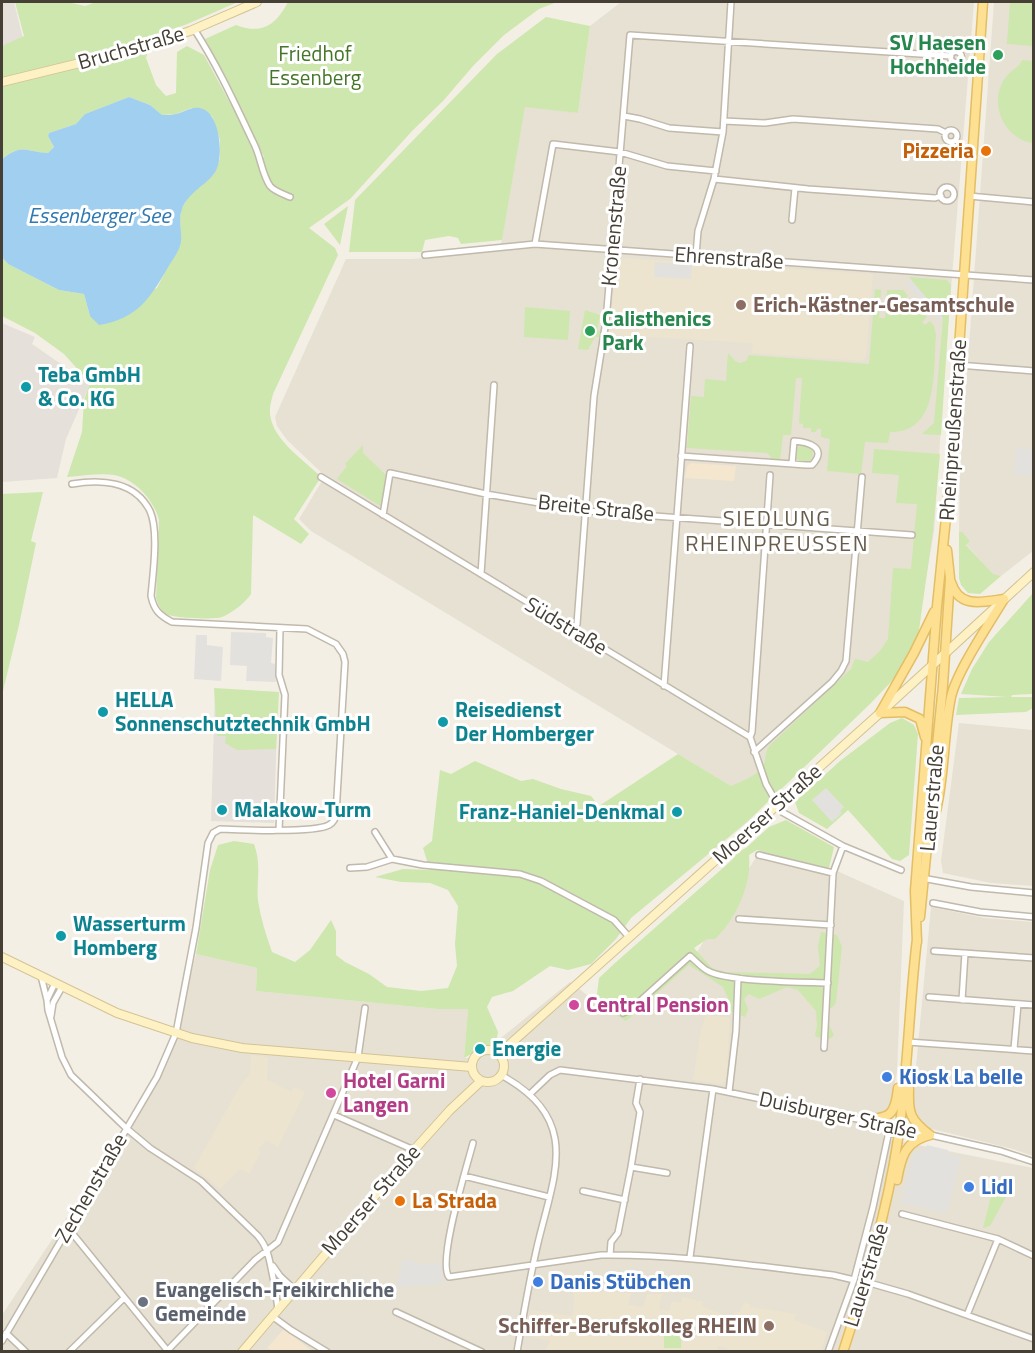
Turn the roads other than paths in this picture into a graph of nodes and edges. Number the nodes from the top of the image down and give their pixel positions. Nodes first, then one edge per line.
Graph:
1 (257, 2) edge
2 (731, 2) edge
3 (984, 2) edge
4 (194, 29) junction
5 (729, 41) junction
6 (951, 56) dead end
7 (2, 82) edge
8 (624, 116) junction
9 (724, 121) junction
10 (723, 132) junction
11 (946, 133) dead end
12 (620, 152) junction
13 (716, 171) junction
14 (714, 179) junction
15 (795, 188) junction
16 (941, 196) dead end
17 (969, 196) junction
18 (290, 197) dead end
19 (1034, 202) edge
20 (792, 220) dead end
21 (535, 244) junction
22 (612, 250) junction
23 (425, 255) dead end
24 (696, 255) junction
25 (964, 274) junction
26 (1034, 280) edge
27 (690, 346) dead end
28 (958, 365) junction
29 (1034, 371) edge
30 (494, 385) dead end
31 (681, 456) junction
32 (792, 464) junction
33 (770, 476) dead end
34 (321, 477) dead end
35 (862, 477) dead end
36 (72, 484) dead end
37 (486, 494) junction
38 (586, 511) junction
39 (383, 515) junction
40 (677, 517) junction
41 (768, 524) junction
42 (858, 531) junction
43 (912, 535) dead end
44 (945, 535) junction
45 (1034, 572) edge
46 (481, 574) junction
47 (950, 578) junction
48 (1004, 599) junction
49 (937, 606) junction
50 (280, 628) junction
51 (573, 630) junction
52 (945, 653) junction
53 (932, 665) junction
54 (664, 686) junction
55 (880, 714) junction
56 (750, 737) junction
57 (927, 750) junction
58 (754, 752) junction
59 (777, 805) junction
60 (279, 830) junction
61 (375, 832) dead end
62 (928, 842) junction
63 (843, 846) junction
64 (759, 855) dead end
65 (392, 859) junction
66 (350, 868) dead end
67 (901, 870) dead end
68 (833, 873) junction
69 (920, 877) junction
70 (1034, 893) edge
71 (933, 903) dead end
72 (1034, 917) edge
73 (739, 919) dead end
74 (831, 925) junction
75 (629, 938) junction
76 (934, 951) dead end
77 (965, 953) junction
78 (2, 957) edge
79 (1034, 958) edge
80 (41, 976) junction
81 (738, 978) junction
82 (828, 983) junction
83 (58, 985) junction
84 (928, 998) dead end
85 (48, 1000) junction
86 (962, 1000) junction
87 (1018, 1004) junction
88 (1034, 1005) edge
89 (366, 1008) dead end
90 (623, 1012) dead end
91 (51, 1017) junction
92 (176, 1033) junction
93 (908, 1041) junction
94 (824, 1048) dead end
95 (1014, 1049) junction
96 (1034, 1051) edge
97 (499, 1054) junction
98 (358, 1057) junction
99 (906, 1060) junction
100 (472, 1067) junction
101 (501, 1075) junction
102 (640, 1079) junction
103 (481, 1081) junction
104 (713, 1089) junction
105 (729, 1092) junction
106 (531, 1093) junction
107 (334, 1115) junction
108 (863, 1120) junction
109 (126, 1128) junction
110 (900, 1128) junction
111 (930, 1135) junction
112 (888, 1136) junction
113 (473, 1143) dead end
114 (414, 1149) junction
115 (1034, 1162) edge
116 (631, 1167) junction
117 (667, 1173) dead end
118 (464, 1176) junction
119 (583, 1191) dead end
120 (888, 1195) junction
121 (549, 1197) junction
122 (625, 1200) junction
123 (902, 1214) dead end
124 (68, 1228) junction
125 (998, 1239) junction
126 (268, 1252) junction
127 (610, 1255) junction
128 (1034, 1256) edge
129 (690, 1257) junction
130 (272, 1265) junction
131 (532, 1266) junction
132 (854, 1280) junction
133 (274, 1282) junction
134 (866, 1282) junction
135 (293, 1291) junction
136 (124, 1298) junction
137 (278, 1308) junction
138 (396, 1312) dead end
139 (967, 1314) junction
140 (272, 1316) junction
141 (6, 1333) junction
142 (1034, 1339) edge
143 (2, 1341) edge
144 (166, 1351) edge
145 (26, 1352) edge
146 (69, 1352) edge
147 (242, 1352) edge
148 (327, 1352) edge
149 (482, 1352) edge
150 (517, 1352) edge
151 (828, 1352) edge
152 (843, 1352) edge

1 - 4 main road, Bruchstraße
2 - 5 street
3 - 17 main road, Rheinpreußenstraße
4 - 7 main road, Bruchstraße
4 - 18 street
5 - 6 street
5 - 8 street, Kronenstraße
5 - 9 street
8 - 10 street
8 - 12 street, Kronenstraße
9 - 10 street
9 - 11 street
10 - 13 street
12 - 13 street
12 - 21 street
12 - 22 street, Kronenstraße
13 - 14 street
14 - 15 street
14 - 24 street
15 - 16 street
15 - 20 street
17 - 19 street
17 - 25 main road, Rheinpreußenstraße
21 - 22 street, Ehrenstraße
21 - 23 street, Ehrenstraße
22 - 24 street, Ehrenstraße
22 - 38 street, Kronenstraße
24 - 25 street, Ehrenstraße
25 - 26 street, Ehrenstraße
25 - 28 main road, Rheinpreußenstraße
27 - 31 street
28 - 29 street
28 - 44 main road, Rheinpreußenstraße
30 - 37 street
31 - 32 street
31 - 40 street
32 - 32 street
33 - 41 street
34 - 39 street, Südstraße
35 - 42 street
36 - 50 street
37 - 38 street, Breite Straße
37 - 39 street, Breite Straße
37 - 46 street
38 - 40 street, Breite Straße
38 - 51 street, Kronenstraße
39 - 46 street, Südstraße
40 - 41 street, Breite Straße
40 - 54 street
41 - 42 street, Breite Straße
41 - 56 street
42 - 43 street, Breite Straße
42 - 58 street
44 - 47 main road, Rheinpreußenstraße
44 - 49 main road, Rheinpreußenstraße
45 - 48 main road, Moerser Straße
46 - 51 street, Südstraße
47 - 48 main road
47 - 52 main road, Rheinpreußenstraße
48 - 52 main road, Moerser Straße
48 - 62 main road
49 - 53 main road, Rheinpreußenstraße
49 - 55 main road
50 - 60 street
50 - 60 street
51 - 54 street, Südstraße
52 - 53 main road, Moerser Straße
52 - 62 main road, Lauerstraße
53 - 55 main road, Moerser Straße
53 - 57 main road, Lauerstraße
54 - 56 street, Südstraße
55 - 57 main road
55 - 59 main road, Moerser Straße
56 - 58 street
57 - 69 main road, Lauerstraße
58 - 59 street
59 - 63 street
59 - 75 main road, Moerser Straße
60 - 92 street, Zechenstraße
61 - 65 street
62 - 69 main road, Lauerstraße
63 - 67 street
63 - 68 street
64 - 68 street
65 - 66 street
65 - 75 street
68 - 74 street
69 - 70 street
69 - 93 main road, Lauerstraße
71 - 72 street
73 - 74 street
74 - 82 street
75 - 97 main road, Moerser Straße
76 - 77 street
77 - 79 street
77 - 86 street
78 - 80 main road
80 - 83 main road
80 - 85 street
81 - 82 street
81 - 90 street
81 - 105 street
82 - 94 street
83 - 85 street
83 - 91 street
83 - 92 main road
84 - 86 street
85 - 91 street
86 - 87 street
87 - 88 street
87 - 95 street
89 - 98 street
91 - 109 street
92 - 98 main road
92 - 109 street, Zechenstraße
93 - 95 street
93 - 99 main road, Lauerstraße
95 - 96 street
97 - 100 main road, Moerser Straße
97 - 101 main road
98 - 100 main road
98 - 107 street
99 - 108 main road
99 - 110 main road, Lauerstraße
99 - 111 main road
100 - 103 main road
101 - 103 main road, Moerser Straße
101 - 106 street
102 - 104 street, Duisburger Straße
102 - 106 street, Duisburger Straße
102 - 116 street
103 - 114 main road, Moerser Straße
104 - 105 street, Duisburger Straße
104 - 129 street
105 - 108 street, Duisburger Straße
106 - 121 street
107 - 114 street
107 - 126 street
108 - 110 street, Duisburger Straße
108 - 112 street
109 - 124 street, Zechenstraße
109 - 126 street
110 - 111 street, Duisburger Straße
110 - 112 street
110 - 120 main road, Lauerstraße
111 - 115 street, Duisburger Straße
111 - 120 main road
112 - 132 street, Lauerstraße
113 - 118 street
114 - 135 main road, Moerser Straße
116 - 117 street
116 - 122 street
118 - 121 street
118 - 131 street
119 - 122 street
120 - 134 main road, Lauerstraße
121 - 131 street
122 - 127 street
123 - 125 street
124 - 136 street
124 - 141 street, Zechenstraße
125 - 128 street
125 - 139 street
126 - 130 street
126 - 144 street
127 - 129 street
127 - 131 street
129 - 132 street
130 - 133 street
130 - 135 street
131 - 150 street
132 - 151 street, Lauerstraße
133 - 135 street
133 - 137 street
134 - 139 street
134 - 152 main road, Lauerstraße
135 - 137 main road, Moerser Straße
136 - 144 street
136 - 146 street
137 - 140 main road, Moerser Straße
138 - 149 street
139 - 142 street
140 - 147 main road, Moerser Straße
140 - 148 street
141 - 143 street, Zechenstraße
141 - 145 street

